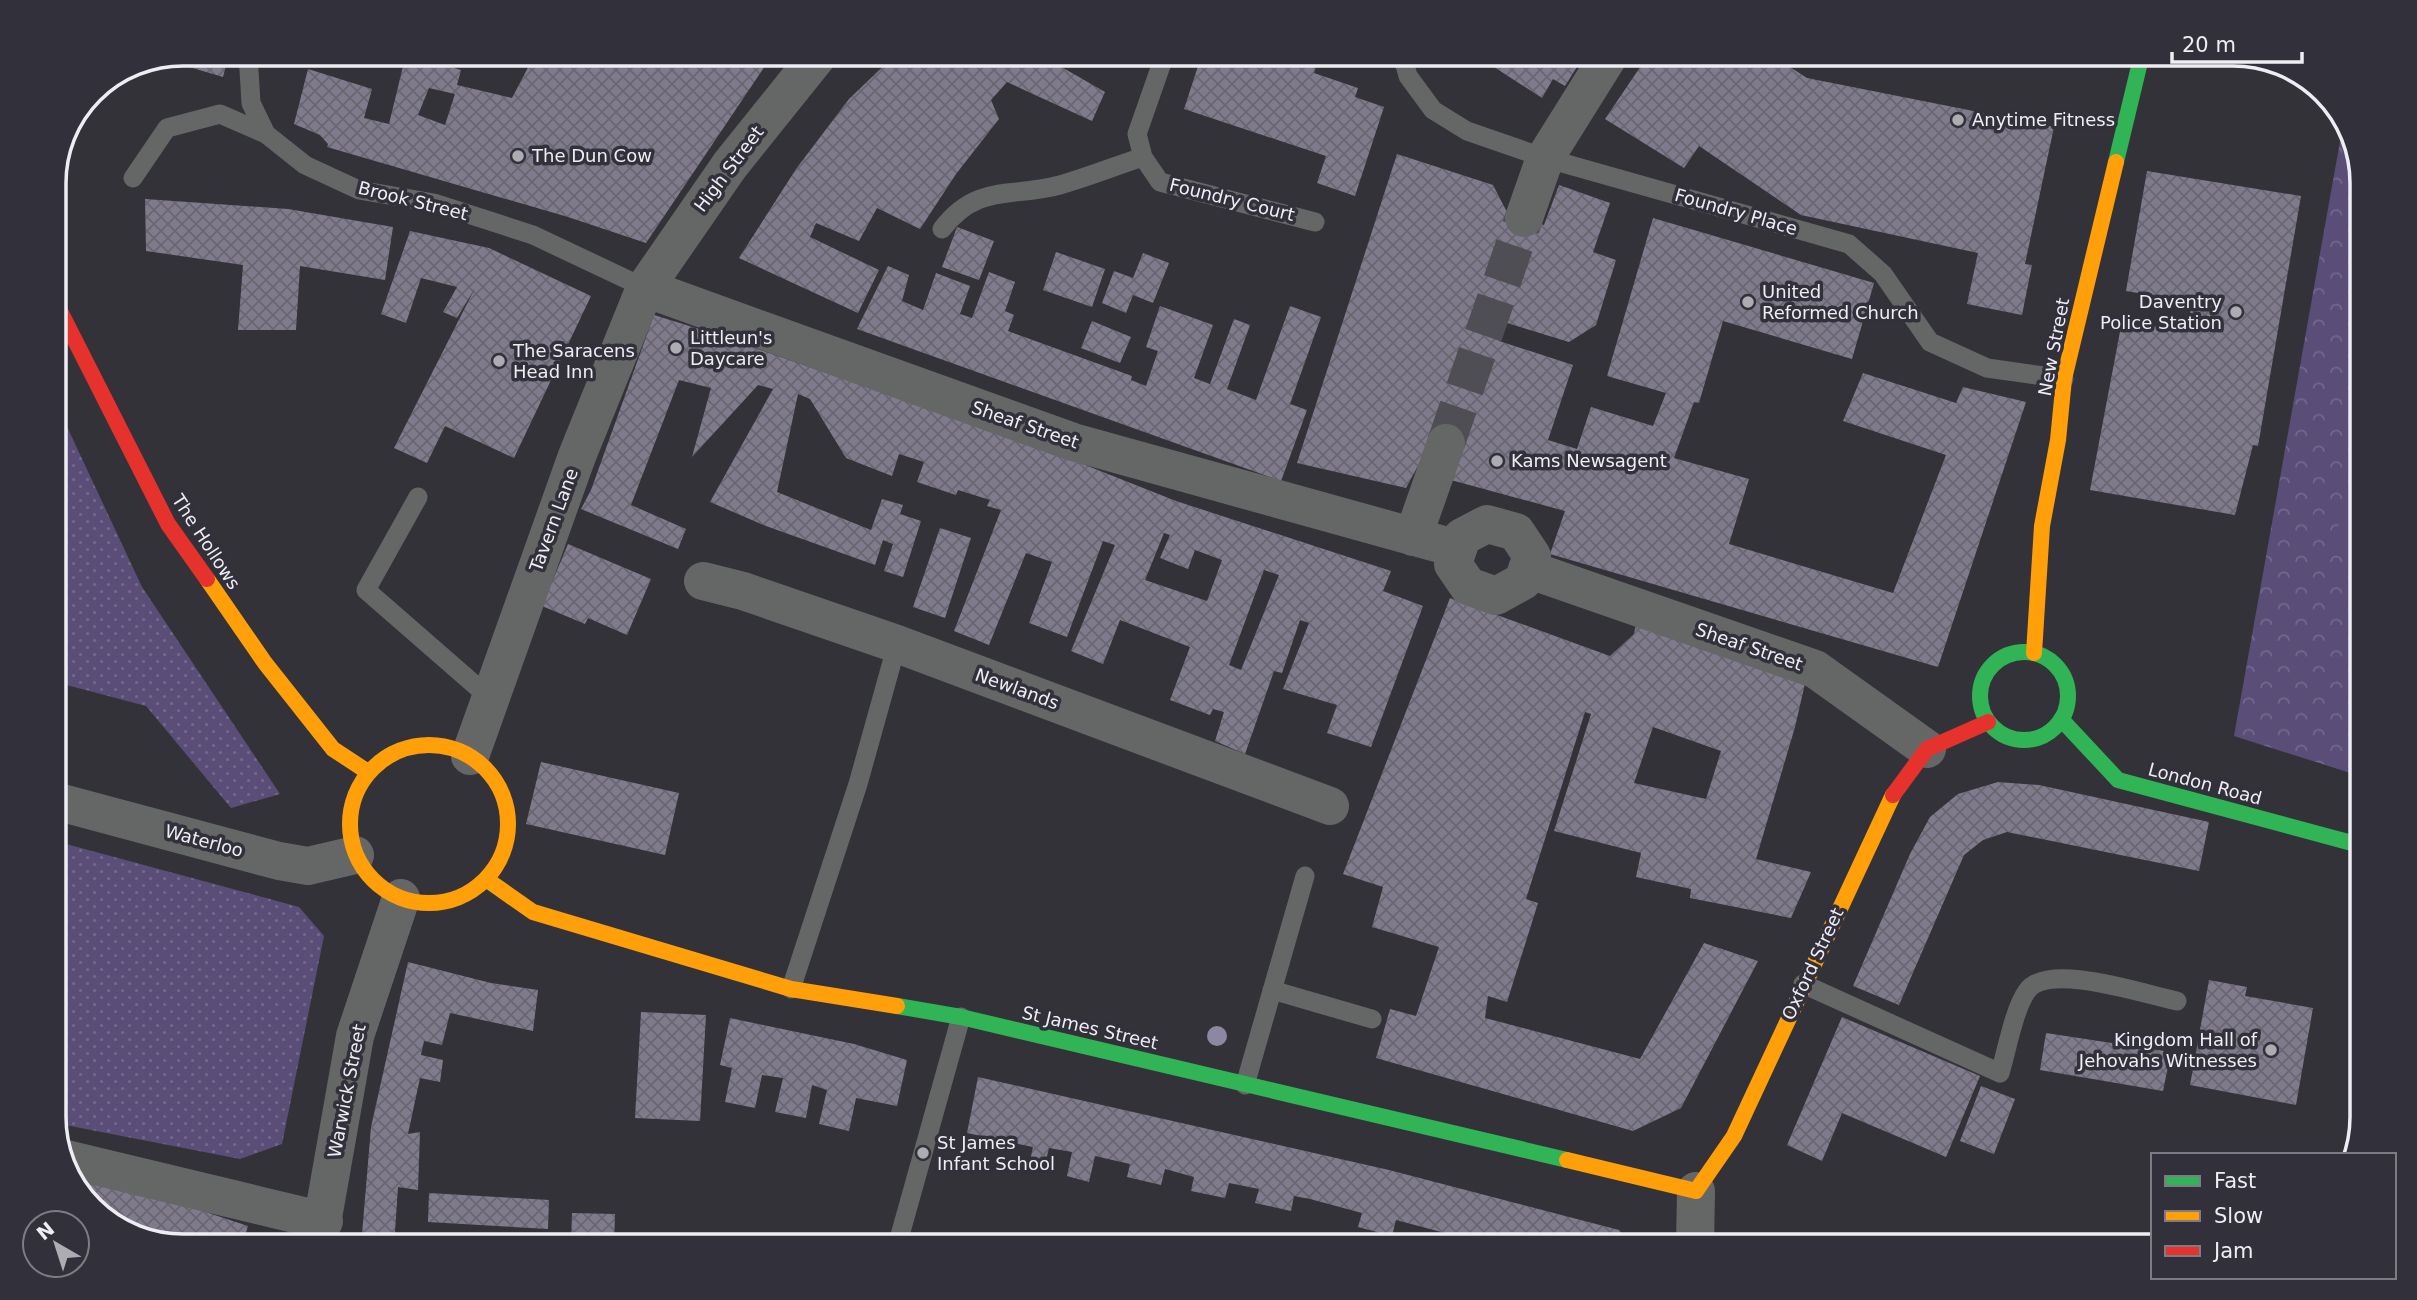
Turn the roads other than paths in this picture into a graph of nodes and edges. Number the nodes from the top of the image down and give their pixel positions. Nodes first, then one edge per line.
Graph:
1 (249, 66) edge
2 (809, 66) edge
3 (1161, 66) edge
4 (1405, 66) edge
5 (1602, 66) edge
6 (2139, 66) edge
7 (266, 134) junction
8 (1143, 157) junction
9 (1545, 158) junction
10 (132, 178) dead end
11 (1524, 218) tunnel mouth
12 (1315, 222) dead end
13 (942, 229) dead end
14 (645, 288) junction
15 (67, 325) edge
16 (2064, 379) junction
17 (1446, 443) tunnel mouth
18 (418, 497) dead end
19 (1413, 537) junction
20 (703, 581) dead end
21 (897, 644) junction
22 (2034, 653) junction
23 (491, 699) junction
24 (2061, 719) junction
25 (1988, 722) junction
26 (1927, 749) junction
27 (470, 756) junction
28 (368, 772) junction
29 (67, 804) edge
30 (1330, 806) dead end
31 (2350, 842) edge
32 (355, 855) junction
33 (1306, 876) dead end
34 (486, 878) junction
35 (401, 898) junction
36 (1803, 985) junction
37 (791, 989) junction
38 (1272, 990) junction
39 (2177, 1002) dead end
40 (961, 1017) junction
41 (1371, 1018) dead end
42 (1245, 1085) junction
43 (76, 1162) edge
44 (1696, 1191) junction
45 (321, 1233) edge
46 (900, 1234) edge
47 (1695, 1234) edge

1 - 7 lane, Brook Street
2 - 14 street, High Street
3 - 8 lane, Foundry Court
4 - 9 lane, Foundry Place
5 - 9 street
6 - 16 main road, New Street
7 - 10 lane
7 - 14 lane, Brook Street
8 - 12 lane, Foundry Court
8 - 13 lane
9 - 11 street
9 - 16 lane, Foundry Place
14 - 19 street, Sheaf Street
14 - 23 street, Tavern Lane
15 - 28 main road, The Hollows
16 - 22 main road, New Street
17 - 19 street
18 - 23 lane
19 - 26 street, Sheaf Street
20 - 21 street, Newlands
21 - 30 street, Newlands
21 - 37 lane
22 - 24 main road
22 - 25 main road
23 - 27 street, Tavern Lane
24 - 25 main road
24 - 31 main road, London Road
25 - 26 main road, Oxford Street
26 - 36 main road, Oxford Street
27 - 28 main road
27 - 34 main road
28 - 32 main road
29 - 32 street, Waterloo
32 - 35 main road
33 - 38 lane
34 - 35 main road
34 - 37 main road, St James Street
35 - 45 street, Warwick Street
36 - 39 lane
36 - 44 main road, Oxford Street
37 - 40 main road, St James Street
38 - 41 lane
38 - 42 lane
40 - 42 main road, St James Street
40 - 46 lane
42 - 44 main road, St James Street
43 - 45 street
44 - 47 street

